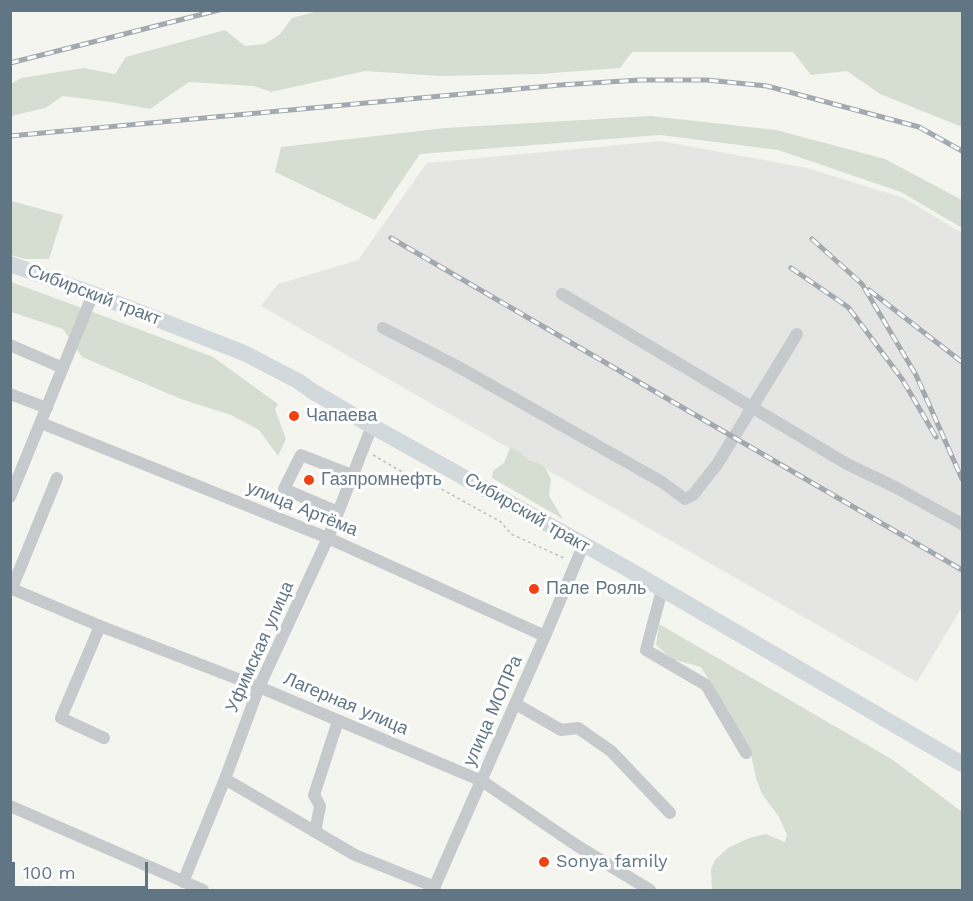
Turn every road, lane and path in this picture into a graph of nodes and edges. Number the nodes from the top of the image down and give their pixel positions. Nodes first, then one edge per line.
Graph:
1 (10, 264) edge
2 (93, 294) junction
3 (562, 294) dead end
4 (383, 328) dead end
5 (797, 334) dead end
6 (10, 345) edge
7 (63, 368) junction
8 (10, 394) edge
9 (47, 408) junction
10 (752, 408) junction
11 (40, 423) junction
12 (372, 426) junction
13 (363, 448) junction
14 (352, 475) junction
15 (57, 478) dead end
16 (10, 497) edge
17 (338, 512) junction
18 (963, 524) edge
19 (328, 538) junction
20 (583, 546) junction
21 (576, 564) junction
22 (11, 588) edge
23 (662, 590) junction
24 (100, 626) junction
25 (545, 636) junction
26 (259, 687) junction
27 (516, 704) junction
28 (338, 720) junction
29 (104, 738) dead end
30 (746, 753) dead end
31 (963, 765) edge
32 (225, 779) junction
33 (482, 781) junction
34 (10, 806) edge
35 (670, 813) dead end
36 (315, 832) junction
37 (183, 882) junction
38 (434, 889) edge
39 (203, 891) edge
40 (650, 891) edge

1 - 2 main road, Сибирский тракт
2 - 7 street
2 - 12 main road, Сибирский тракт
3 - 10 street
4 - 10 street
5 - 10 street
6 - 7 street
7 - 9 street
8 - 9 street
9 - 11 street
10 - 18 street
11 - 16 street
11 - 19 street, улица Артёма
12 - 13 street, Уфимская улица
12 - 20 main road, Сибирский тракт
13 - 14 street, Уфимская улица
13 - 21 path
14 - 17 street, Уфимская улица
14 - 17 street
15 - 22 street
17 - 19 street, Уфимская улица
19 - 25 street, улица Артёма
19 - 26 street, Уфимская улица
20 - 21 street, улица МОПРа
20 - 23 main road, Сибирский тракт
21 - 25 street, улица МОПРа
22 - 24 street, Лагерная улица
23 - 30 street
23 - 31 main road, Сибирский тракт
24 - 26 street, Лагерная улица
24 - 29 street
25 - 27 street, улица МОПРа
26 - 28 street, Лагерная улица
26 - 32 street, Уфимская улица
27 - 33 street, улица МОПРа
27 - 35 street
28 - 33 street, Лагерная улица
28 - 36 street
32 - 36 street
32 - 37 street, Уфимская улица
33 - 38 street, улица МОПРа
33 - 40 street, Лагерная улица
34 - 37 street
36 - 38 street
37 - 39 street

